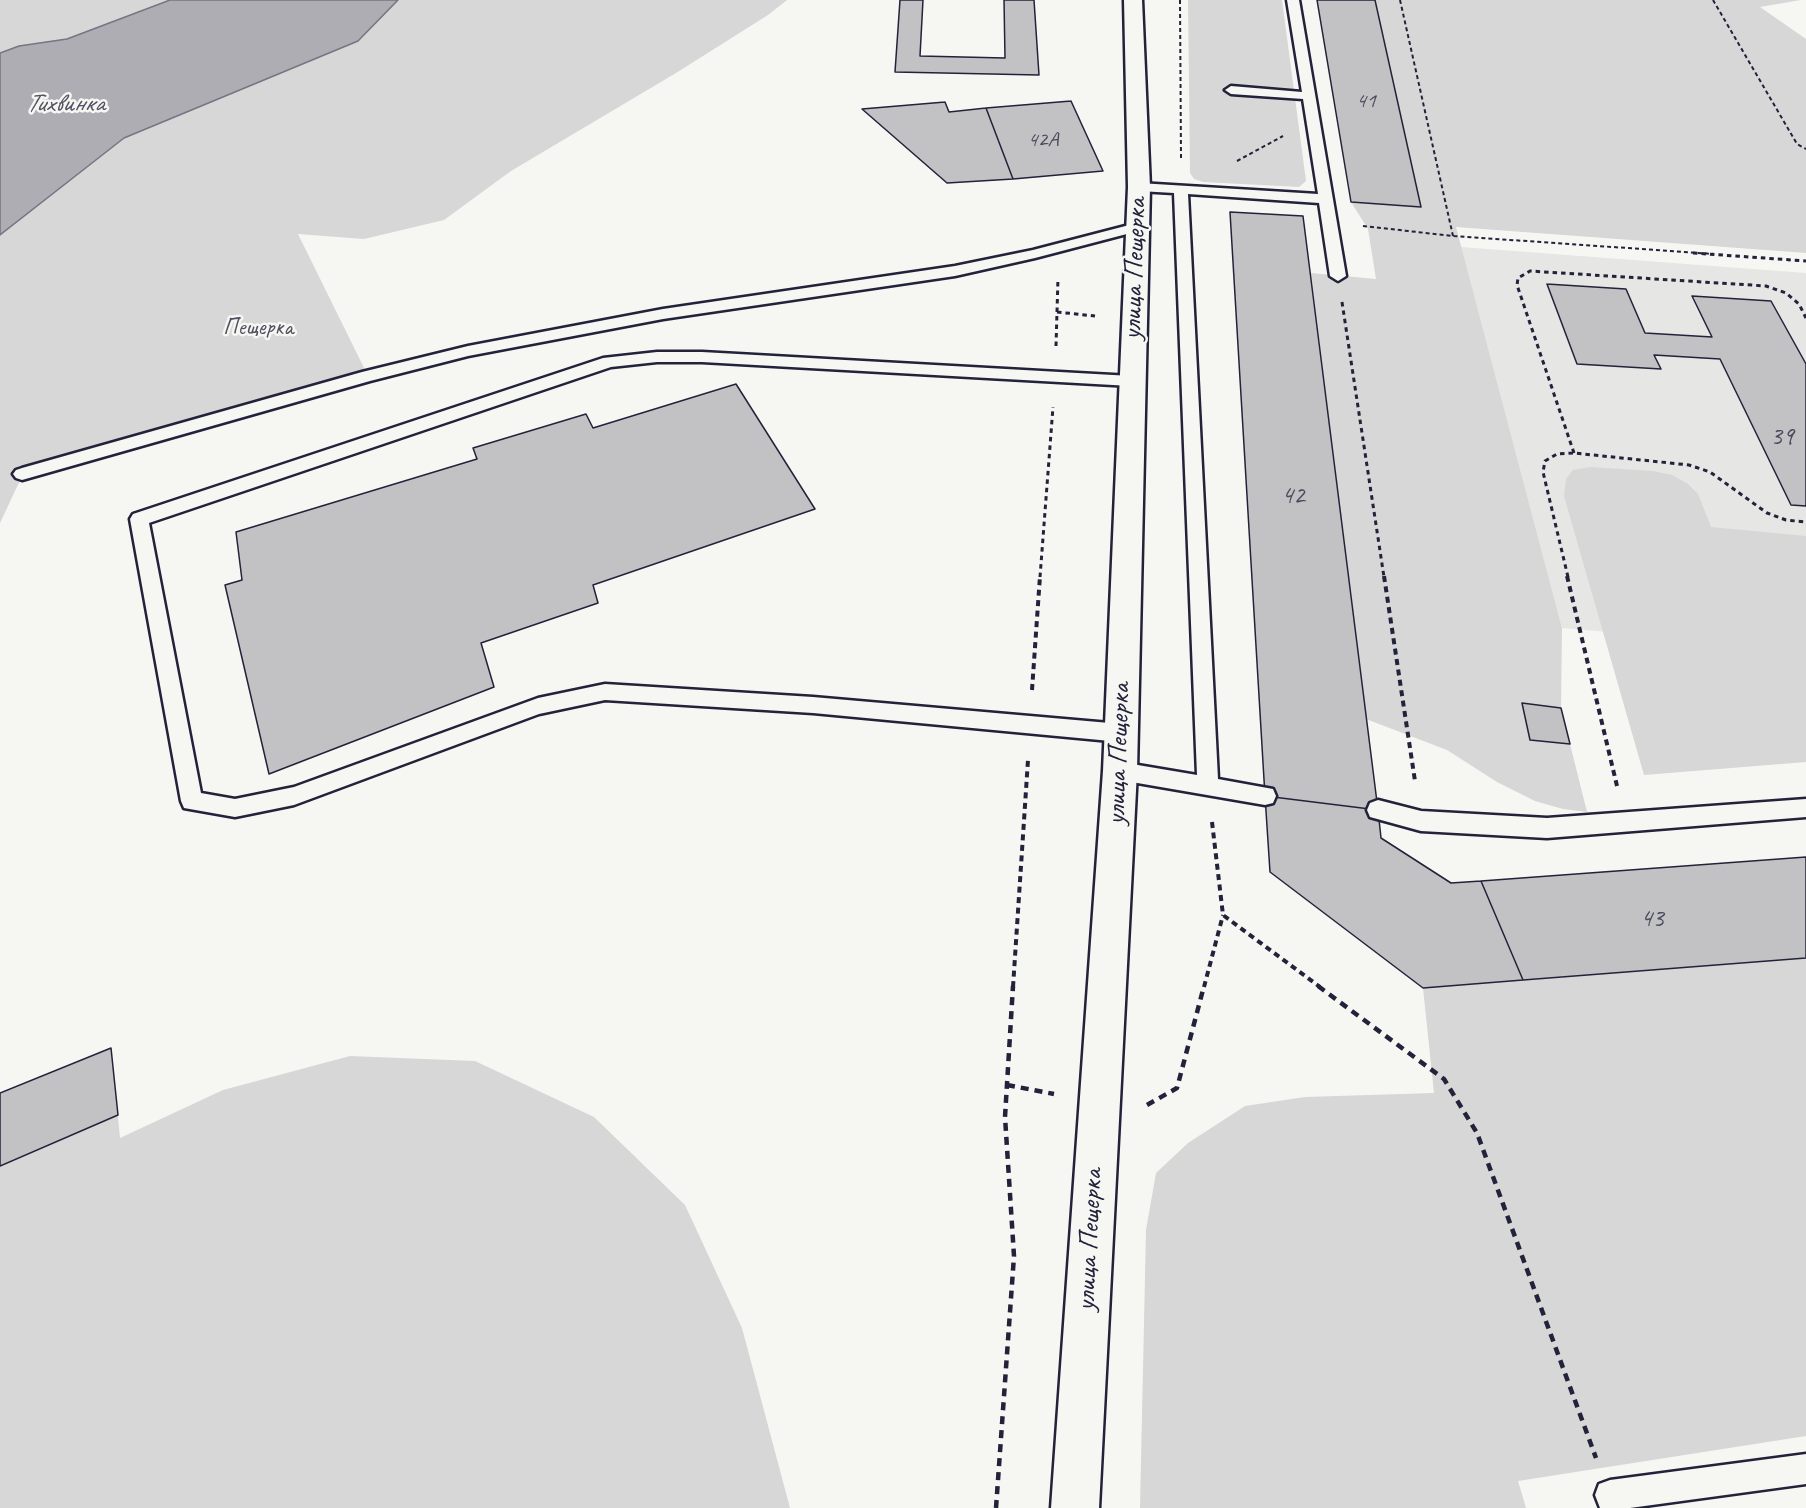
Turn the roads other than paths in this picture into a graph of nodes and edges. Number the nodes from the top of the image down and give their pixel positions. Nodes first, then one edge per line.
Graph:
1 (1133, 0) edge
2 (1293, 0) edge
3 (1231, 90) dead end
4 (1308, 96) junction
5 (1139, 187) junction
6 (1181, 190) junction
7 (1324, 199) junction
8 (1137, 227) junction
9 (1338, 276) road end
10 (1131, 381) junction
11 (22, 474) dead end
12 (1121, 733) junction
13 (1120, 771) junction
14 (1208, 786) junction
15 (1265, 796) dead end
16 (1806, 808) edge
17 (1378, 810) dead end
18 (1806, 1469) edge
19 (1612, 1502) edge
20 (1075, 1508) edge

1 - 5 street, улица Пещерка
2 - 4 lane
3 - 4 lane
4 - 7 lane
5 - 6 lane
5 - 8 street, улица Пещерка
6 - 7 lane
6 - 14 lane
7 - 9 lane
8 - 10 street, улица Пещерка
8 - 11 lane
10 - 12 street, улица Пещерка
10 - 12 lane
12 - 13 street, улица Пещерка
13 - 14 lane
13 - 20 street, улица Пещерка
14 - 15 lane
16 - 17 lane
18 - 19 lane

